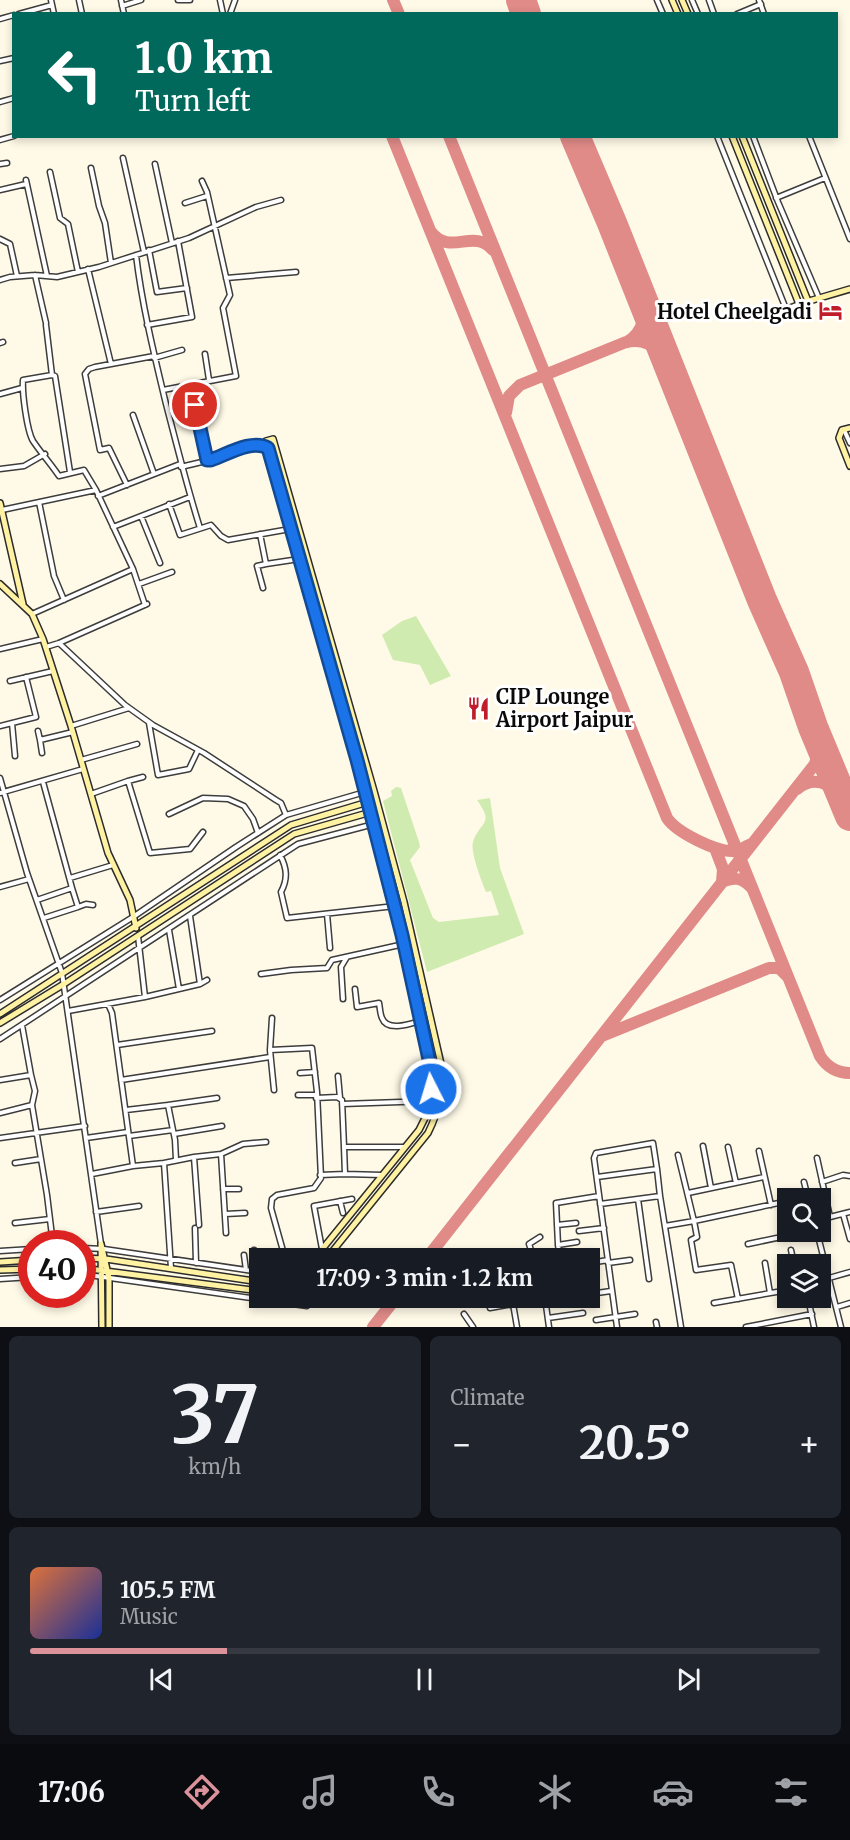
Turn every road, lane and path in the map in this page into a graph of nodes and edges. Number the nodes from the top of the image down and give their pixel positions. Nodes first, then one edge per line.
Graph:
1 (121, 0) edge
2 (141, 0) edge
3 (178, 0) edge
4 (190, 0) edge
5 (52, 2) edge
6 (760, 2) edge
7 (122, 6) junction
8 (24, 12) edge
9 (124, 12) edge
10 (740, 12) edge
11 (718, 138) edge
12 (733, 138) edge
13 (743, 138) edge
14 (754, 138) edge
15 (810, 138) edge
16 (123, 158) dead end
17 (7, 163) dead end
18 (0, 164) edge
19 (154, 165) dead end
20 (92, 168) dead end
21 (50, 172) dead end
22 (826, 177) junction
23 (202, 181) dead end
24 (0, 190) edge
25 (208, 196) junction
26 (776, 198) junction
27 (281, 200) dead end
28 (185, 203) dead end
29 (214, 227) junction
30 (0, 239) edge
31 (850, 239) edge
32 (178, 241) junction
33 (172, 243) junction
34 (147, 251) junction
35 (136, 255) junction
36 (111, 263) junction
37 (88, 269) junction
38 (78, 272) junction
39 (296, 272) dead end
40 (35, 275) junction
41 (17, 276) junction
42 (47, 276) junction
43 (226, 278) junction
44 (0, 280) edge
45 (187, 288) junction
46 (850, 289) edge
47 (819, 298) junction
48 (808, 301) junction
49 (799, 304) junction
50 (147, 325) junction
51 (182, 350) dead end
52 (205, 354) dead end
53 (154, 357) junction
54 (111, 364) junction
55 (52, 375) junction
56 (209, 380) junction
57 (22, 388) junction
58 (163, 390) junction
59 (0, 394) edge
60 (195, 405) dead end
61 (133, 415) dead end
62 (847, 429) edge
63 (850, 443) edge
64 (268, 448) junction
65 (45, 454) junction
66 (207, 460) junction
67 (181, 465) junction
68 (850, 466) edge
69 (0, 470) edge
70 (70, 472) junction
71 (154, 474) junction
72 (127, 484) junction
73 (96, 490) junction
74 (98, 496) junction
75 (190, 497) junction
76 (0, 502) edge
77 (39, 502) junction
78 (169, 504) junction
79 (2, 510) junction
80 (141, 516) junction
81 (113, 527) junction
82 (200, 528) junction
83 (290, 529) junction
84 (261, 534) junction
85 (299, 559) junction
86 (160, 563) dead end
87 (266, 564) junction
88 (133, 569) junction
89 (172, 572) dead end
90 (0, 584) edge
91 (139, 584) junction
92 (263, 588) dead end
93 (64, 600) junction
94 (24, 606) junction
95 (32, 614) junction
96 (43, 639) junction
97 (59, 643) junction
98 (46, 647) junction
99 (0, 649) edge
100 (53, 670) junction
101 (26, 677) junction
102 (10, 681) dead end
103 (129, 708) junction
104 (149, 722) junction
105 (12, 723) junction
106 (0, 726) edge
107 (72, 729) junction
108 (38, 731) dead end
109 (40, 740) junction
110 (137, 744) dead end
111 (198, 750) junction
112 (42, 753) dead end
113 (15, 756) dead end
114 (81, 760) junction
115 (83, 769) junction
116 (143, 777) dead end
117 (0, 778) edge
118 (128, 781) junction
119 (43, 782) junction
120 (365, 792) junction
121 (2, 793) edge
122 (90, 795) junction
123 (378, 803) junction
124 (369, 807) junction
125 (169, 814) dead end
126 (286, 815) junction
127 (374, 824) junction
128 (202, 832) dead end
129 (258, 833) junction
130 (280, 855) junction
131 (113, 865) junction
132 (70, 878) junction
133 (29, 879) junction
134 (0, 887) edge
135 (72, 888) junction
136 (37, 900) junction
137 (93, 905) dead end
138 (395, 906) junction
139 (78, 907) junction
140 (327, 914) junction
141 (190, 916) junction
142 (133, 917) junction
143 (44, 918) junction
144 (136, 926) junction
145 (169, 930) junction
146 (138, 936) junction
147 (404, 945) junction
148 (413, 945) junction
149 (330, 948) dead end
150 (140, 949) junction
151 (348, 956) junction
152 (59, 963) junction
153 (62, 973) junction
154 (261, 974) dead end
155 (207, 980) dead end
156 (64, 984) junction
157 (200, 984) junction
158 (179, 989) junction
159 (355, 989) dead end
160 (66, 996) junction
161 (145, 997) junction
162 (343, 999) dead end
163 (0, 1000) edge
164 (108, 1004) junction
165 (68, 1011) junction
166 (0, 1014) edge
167 (272, 1018) dead end
168 (430, 1019) junction
169 (420, 1021) junction
170 (0, 1023) edge
171 (22, 1025) junction
172 (212, 1031) dead end
173 (0, 1039) edge
174 (117, 1045) junction
175 (270, 1050) junction
176 (270, 1057) junction
177 (315, 1072) junction
178 (300, 1073) dead end
179 (31, 1075) junction
180 (338, 1076) dead end
181 (0, 1080) edge
182 (122, 1080) junction
183 (274, 1090) dead end
184 (298, 1095) dead end
185 (316, 1096) junction
186 (217, 1098) dead end
187 (340, 1098) junction
188 (429, 1101) junction
189 (342, 1104) junction
190 (32, 1105) junction
191 (168, 1105) junction
192 (126, 1110) junction
193 (0, 1113) edge
194 (85, 1126) junction
195 (222, 1126) dead end
196 (173, 1132) junction
197 (37, 1133) junction
198 (129, 1134) junction
199 (0, 1138) edge
200 (86, 1138) junction
201 (266, 1142) dead end
202 (703, 1146) dead end
203 (344, 1147) junction
204 (405, 1147) junction
205 (728, 1147) dead end
206 (759, 1151) dead end
207 (221, 1154) junction
208 (678, 1155) dead end
209 (194, 1157) junction
210 (817, 1158) dead end
211 (41, 1159) junction
212 (176, 1160) junction
213 (15, 1163) dead end
214 (164, 1163) junction
215 (133, 1166) junction
216 (657, 1169) junction
217 (92, 1174) junction
218 (320, 1174) junction
219 (345, 1174) junction
220 (383, 1175) junction
221 (850, 1176) edge
222 (597, 1177) junction
223 (764, 1177) junction
224 (804, 1182) dead end
225 (822, 1182) junction
226 (736, 1183) junction
227 (711, 1188) junction
228 (806, 1188) edge
229 (823, 1188) edge
230 (223, 1189) junction
231 (239, 1189) dead end
232 (688, 1193) junction
233 (599, 1196) junction
234 (660, 1196) junction
235 (352, 1199) dead end
236 (638, 1199) junction
237 (340, 1201) junction
238 (600, 1204) junction
239 (777, 1204) edge
240 (771, 1205) junction
241 (139, 1206) dead end
242 (96, 1212) junction
243 (850, 1212) edge
244 (245, 1213) dead end
245 (343, 1213) dead end
246 (225, 1214) junction
247 (843, 1214) junction
248 (831, 1217) edge
249 (50, 1219) junction
250 (694, 1221) junction
251 (15, 1223) dead end
252 (576, 1223) dead end
253 (557, 1225) junction
254 (665, 1226) junction
255 (604, 1228) junction
256 (51, 1230) edge
257 (579, 1231) dead end
258 (226, 1233) dead end
259 (540, 1237) dead end
260 (777, 1238) edge
261 (850, 1239) edge
262 (577, 1242) dead end
263 (748, 1244) dead end
264 (558, 1245) junction
265 (96, 1247) edge
266 (101, 1247) junction
267 (282, 1248) edge
268 (322, 1248) edge
269 (323, 1248) edge
270 (335, 1248) edge
271 (530, 1248) edge
272 (558, 1248) edge
273 (18, 1250) edge
274 (791, 1250) dead end
275 (0, 1251) edge
276 (792, 1254) edge
277 (244, 1255) dead end
278 (96, 1258) edge
279 (103, 1258) junction
280 (171, 1260) junction
281 (630, 1260) dead end
282 (18, 1261) edge
283 (608, 1261) junction
284 (0, 1262) edge
285 (600, 1262) edge
286 (196, 1263) junction
287 (765, 1263) dead end
288 (18, 1269) edge
289 (96, 1269) edge
290 (171, 1269) junction
291 (0, 1270) edge
292 (105, 1270) junction
293 (246, 1270) junction
294 (249, 1270) edge
295 (850, 1272) edge
296 (96, 1276) edge
297 (101, 1277) junction
298 (18, 1278) edge
299 (109, 1278) junction
300 (0, 1279) edge
301 (649, 1279) dead end
302 (249, 1280) edge
303 (831, 1280) edge
304 (831, 1284) edge
305 (249, 1290) edge
306 (611, 1291) junction
307 (777, 1292) edge
308 (600, 1293) edge
309 (770, 1293) junction
310 (249, 1298) edge
311 (738, 1299) junction
312 (714, 1303) dead end
313 (850, 1303) edge
314 (837, 1306) junction
315 (514, 1308) edge
316 (546, 1308) edge
317 (810, 1308) edge
318 (583, 1313) dead end
319 (464, 1314) dead end
320 (635, 1314) dead end
321 (812, 1314) junction
322 (615, 1317) junction
323 (548, 1318) junction
324 (596, 1320) dead end
325 (102, 1327) edge
326 (110, 1327) edge
327 (473, 1327) edge
328 (517, 1327) edge
329 (549, 1327) edge
330 (617, 1327) edge
331 (681, 1327) edge
332 (746, 1327) edge
333 (814, 1327) edge
334 (841, 1327) edge

1 - 7 street
2 - 7 street
3 - 4 street
5 - 8 street
6 - 10 street
7 - 9 street
11 - 49 street
12 - 49 street
13 - 48 street
14 - 26 street
15 - 22 street
16 - 34 street
17 - 18 street
19 - 33 street
20 - 36 street
21 - 38 street
22 - 26 street
22 - 31 street
23 - 25 street
24 - 42 street
25 - 28 street
25 - 29 street
26 - 47 street
27 - 29 street
29 - 32 street
29 - 43 street
30 - 41 street
32 - 33 street
32 - 45 street
33 - 34 street
34 - 35 street
34 - 45 street
35 - 36 street
35 - 50 street
36 - 37 street
37 - 38 street
37 - 54 street
38 - 42 street
39 - 43 street
40 - 41 street
40 - 42 street
40 - 55 street
41 - 44 street
43 - 56 street
45 - 50 street
46 - 47 street
47 - 48 street
48 - 49 street
50 - 53 street
51 - 53 street
52 - 56 street
53 - 54 street
53 - 58 street
54 - 72 street
55 - 57 street
55 - 70 street
56 - 58 street
57 - 59 street
57 - 65 street
58 - 67 street
60 - 66 street
61 - 71 street
62 - 63 street
62 - 68 street
64 - 66 street
64 - 83 street
64 - 123 street
65 - 69 street
65 - 70 street
66 - 67 street
67 - 71 street
67 - 75 street
70 - 73 street
71 - 72 street
72 - 74 street
73 - 74 street
73 - 77 street
74 - 81 street
75 - 78 street
75 - 82 street
76 - 79 street
77 - 79 street
77 - 93 street
78 - 80 street
78 - 82 street
79 - 94 street
80 - 81 street
80 - 86 street
81 - 88 street
82 - 84 street
83 - 84 street
83 - 85 street
84 - 87 street
85 - 87 street
85 - 120 street
87 - 92 street
88 - 91 street
88 - 93 street
89 - 91 street
90 - 94 street
91 - 97 street
93 - 95 street
94 - 95 street
95 - 96 street
96 - 98 street
96 - 99 street
97 - 98 street
97 - 103 street
98 - 100 street
100 - 101 street
100 - 107 street
101 - 102 street
101 - 105 street
103 - 104 street
103 - 107 street
104 - 111 street
104 - 111 street
105 - 106 street
105 - 113 street
107 - 109 street
107 - 114 street
108 - 109 street
109 - 112 street
110 - 114 street
111 - 126 street
114 - 115 street
115 - 119 street
115 - 122 street
116 - 118 street
117 - 121 street
118 - 122 street
118 - 128 street
119 - 121 street
119 - 132 street
120 - 124 street
120 - 126 street
121 - 133 street
122 - 131 street
123 - 124 street
123 - 148 street
124 - 127 street
124 - 144 street
124 - 146 street
125 - 129 street
126 - 129 street
127 - 130 street
127 - 138 street
129 - 142 street
130 - 140 street
130 - 141 street
131 - 132 street
131 - 142 street
132 - 135 street
133 - 134 street
133 - 136 street
135 - 136 street
135 - 139 street
136 - 143 street
137 - 139 street
138 - 140 street
138 - 147 street
139 - 143 street
140 - 149 street
141 - 145 street
141 - 157 street
142 - 144 street
142 - 152 street
143 - 152 street
144 - 146 street
144 - 153 street
145 - 150 street
145 - 158 street
146 - 150 street
146 - 156 street
147 - 148 street
147 - 151 street
147 - 169 street
148 - 168 street
150 - 160 street
150 - 161 street
151 - 154 street
151 - 162 street
152 - 153 street
152 - 163 street
153 - 156 street
153 - 166 street
155 - 157 street
156 - 160 street
156 - 170 street
157 - 158 street
158 - 161 street
159 - 169 street
160 - 165 street
160 - 171 street
161 - 164 street
164 - 165 street
164 - 174 street
165 - 194 street
167 - 175 street
168 - 169 street
168 - 270 street
169 - 188 street
171 - 173 street
171 - 179 street
172 - 174 street
174 - 182 street
175 - 176 street
175 - 177 street
176 - 182 street
176 - 183 street
177 - 178 street
177 - 185 street
179 - 181 street
179 - 190 street
180 - 187 street
182 - 192 street
184 - 185 street
185 - 187 street
185 - 218 street
186 - 191 street
187 - 189 street
188 - 189 street
188 - 204 street
189 - 203 street
190 - 193 street
190 - 197 street
191 - 192 street
191 - 196 street
192 - 198 street
194 - 197 street
194 - 200 street
195 - 196 street
196 - 198 street
196 - 212 street
197 - 199 street
197 - 211 street
198 - 200 street
198 - 215 street
200 - 217 street
201 - 207 street
202 - 227 street
203 - 204 street
203 - 219 street
204 - 220 street
205 - 226 street
206 - 223 street
207 - 209 street
207 - 230 street
208 - 232 street
209 - 212 street
209 - 286 street
210 - 225 street
211 - 213 street
211 - 249 street
212 - 214 street
214 - 215 street
214 - 280 street
215 - 217 street
216 - 222 street
216 - 222 street
216 - 234 street
217 - 242 street
218 - 219 street
218 - 267 street
219 - 220 street
220 - 269 street
221 - 225 street
222 - 233 street
223 - 226 street
223 - 240 street
224 - 228 street
225 - 229 street
226 - 227 street
227 - 232 street
230 - 231 street
230 - 246 street
232 - 250 street
233 - 238 street
233 - 253 street
234 - 236 street
234 - 254 street
235 - 237 street
236 - 238 street
236 - 301 street
237 - 245 street
237 - 268 street
238 - 255 street
239 - 240 street
240 - 250 street
241 - 242 street
242 - 266 street
243 - 247 street
244 - 246 street
246 - 258 street
247 - 248 street
247 - 261 street
249 - 251 street
249 - 256 street
250 - 254 street
250 - 311 street
252 - 253 street
253 - 264 street
254 - 331 street
255 - 257 street
255 - 283 street
259 - 271 street
260 - 263 street
262 - 264 street
264 - 272 street
265 - 266 street
266 - 279 street
266 - 280 street
273 - 275 street
274 - 276 street
277 - 293 street
278 - 279 street
279 - 290 street
279 - 292 street
280 - 286 street
280 - 290 street
281 - 283 street
282 - 284 street
283 - 285 street
283 - 306 street
286 - 293 street
287 - 309 street
288 - 291 street
289 - 292 street
290 - 302 street
292 - 297 street
292 - 299 street
292 - 305 street
293 - 294 street
295 - 303 street
296 - 297 street
297 - 299 street
297 - 325 street
298 - 300 street
299 - 310 street
299 - 326 street
304 - 314 street
306 - 308 street
306 - 322 street
307 - 309 street
309 - 311 street
311 - 312 street
313 - 314 street
314 - 334 street
315 - 328 street
316 - 323 street
317 - 321 street
318 - 323 street
319 - 327 street
320 - 322 street
321 - 332 street
321 - 333 street
322 - 324 street
322 - 330 street
323 - 329 street

